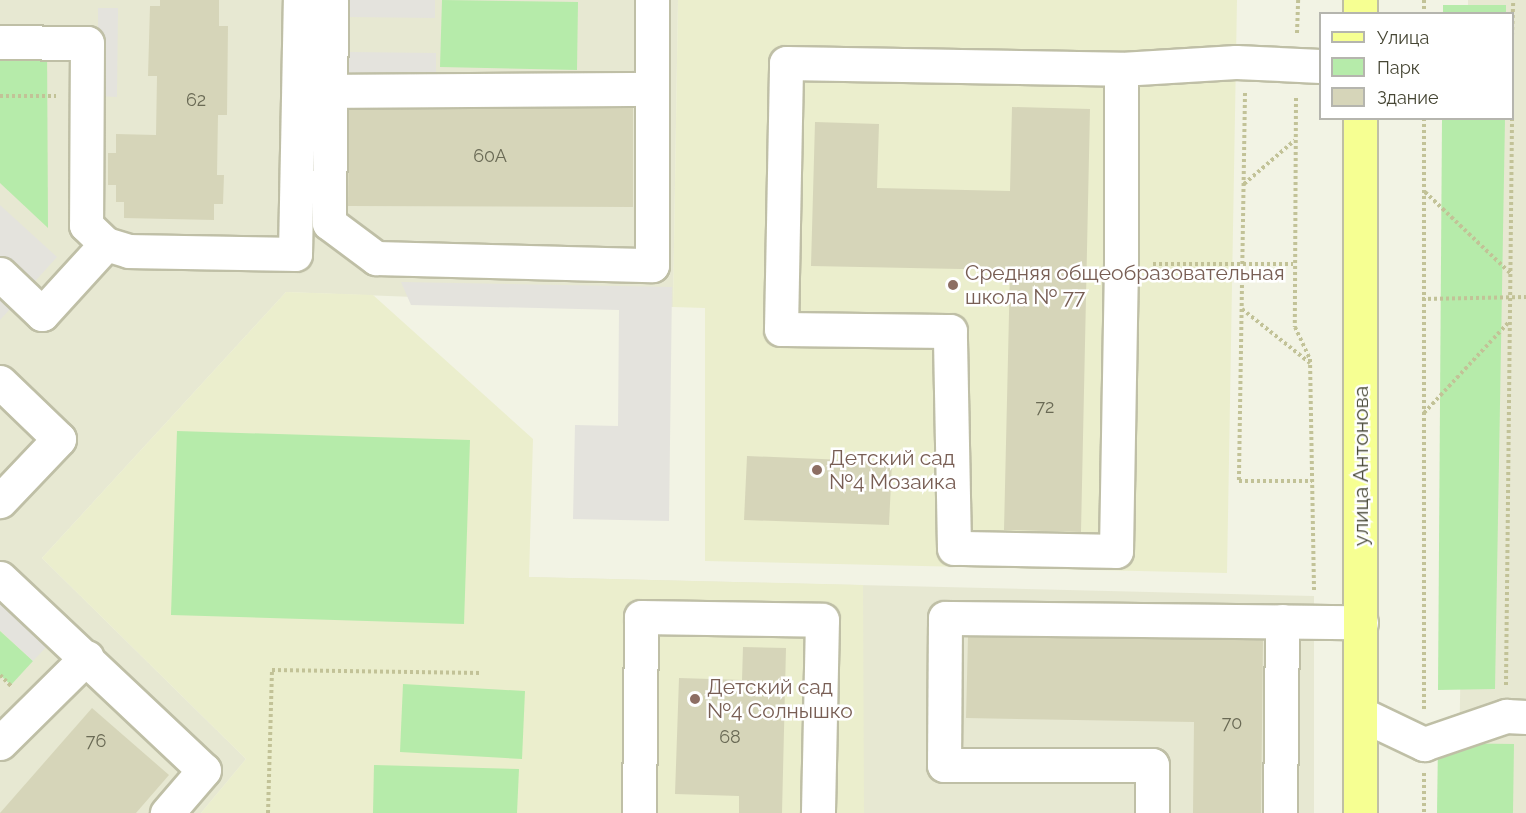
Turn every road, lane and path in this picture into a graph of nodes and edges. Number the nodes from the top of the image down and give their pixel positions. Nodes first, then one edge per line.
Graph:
1 (300, 0) edge
2 (331, 0) edge
3 (652, 0) edge
4 (1298, 0) edge
5 (0, 42) edge
6 (1245, 62) junction
7 (1308, 65) edge
8 (1121, 69) junction
9 (652, 89) junction
10 (330, 91) junction
11 (0, 96) edge
12 (87, 97) junction
13 (1360, 120) edge
14 (1424, 120) edge
15 (1512, 120) edge
16 (1295, 140) junction
17 (1243, 184) junction
18 (1425, 192) junction
19 (106, 244) junction
20 (1243, 263) junction
21 (1121, 264) junction
22 (1293, 264) junction
23 (0, 274) edge
24 (1510, 274) junction
25 (1510, 297) junction
26 (1526, 297) edge
27 (1422, 299) junction
28 (1242, 309) junction
29 (1510, 321) junction
30 (1310, 363) junction
31 (0, 382) edge
32 (1424, 414) junction
33 (1312, 481) junction
34 (0, 501) edge
35 (0, 578) edge
36 (1298, 621) junction
37 (1361, 622) junction
38 (87, 657) junction
39 (481, 674) dead end
40 (1361, 714) junction
41 (1516, 716) edge
42 (0, 743) edge
43 (1424, 744) junction
44 (167, 813) edge
45 (268, 813) edge
46 (639, 813) edge
47 (818, 813) edge
48 (1152, 813) edge
49 (1280, 813) edge
50 (1360, 813) edge
51 (1424, 813) edge

1 - 19 lane
2 - 10 lane
3 - 9 lane
4 - 7 path
5 - 12 lane
6 - 7 lane
6 - 8 lane
6 - 17 path
7 - 16 path
8 - 21 lane
8 - 21 lane
9 - 10 lane
9 - 10 lane
11 - 12 path
12 - 19 lane
13 - 37 main road, улица Антонова
14 - 18 path
15 - 24 path
16 - 17 path
16 - 22 path
17 - 20 path
18 - 24 path
18 - 27 path
19 - 23 lane
20 - 21 path
20 - 22 path
20 - 28 path
22 - 30 path
24 - 25 path
25 - 26 path
25 - 27 path
25 - 29 path
27 - 32 path
28 - 30 path
28 - 33 path
29 - 32 path
29 - 41 path
30 - 33 path
31 - 34 lane
32 - 43 path
33 - 36 path
35 - 38 lane
36 - 37 lane
36 - 48 lane
36 - 49 lane
37 - 40 main road, улица Антонова
38 - 42 lane
38 - 44 lane
39 - 45 path
40 - 43 lane
40 - 50 main road, улица Антонова
41 - 43 lane
43 - 51 path
46 - 47 lane

